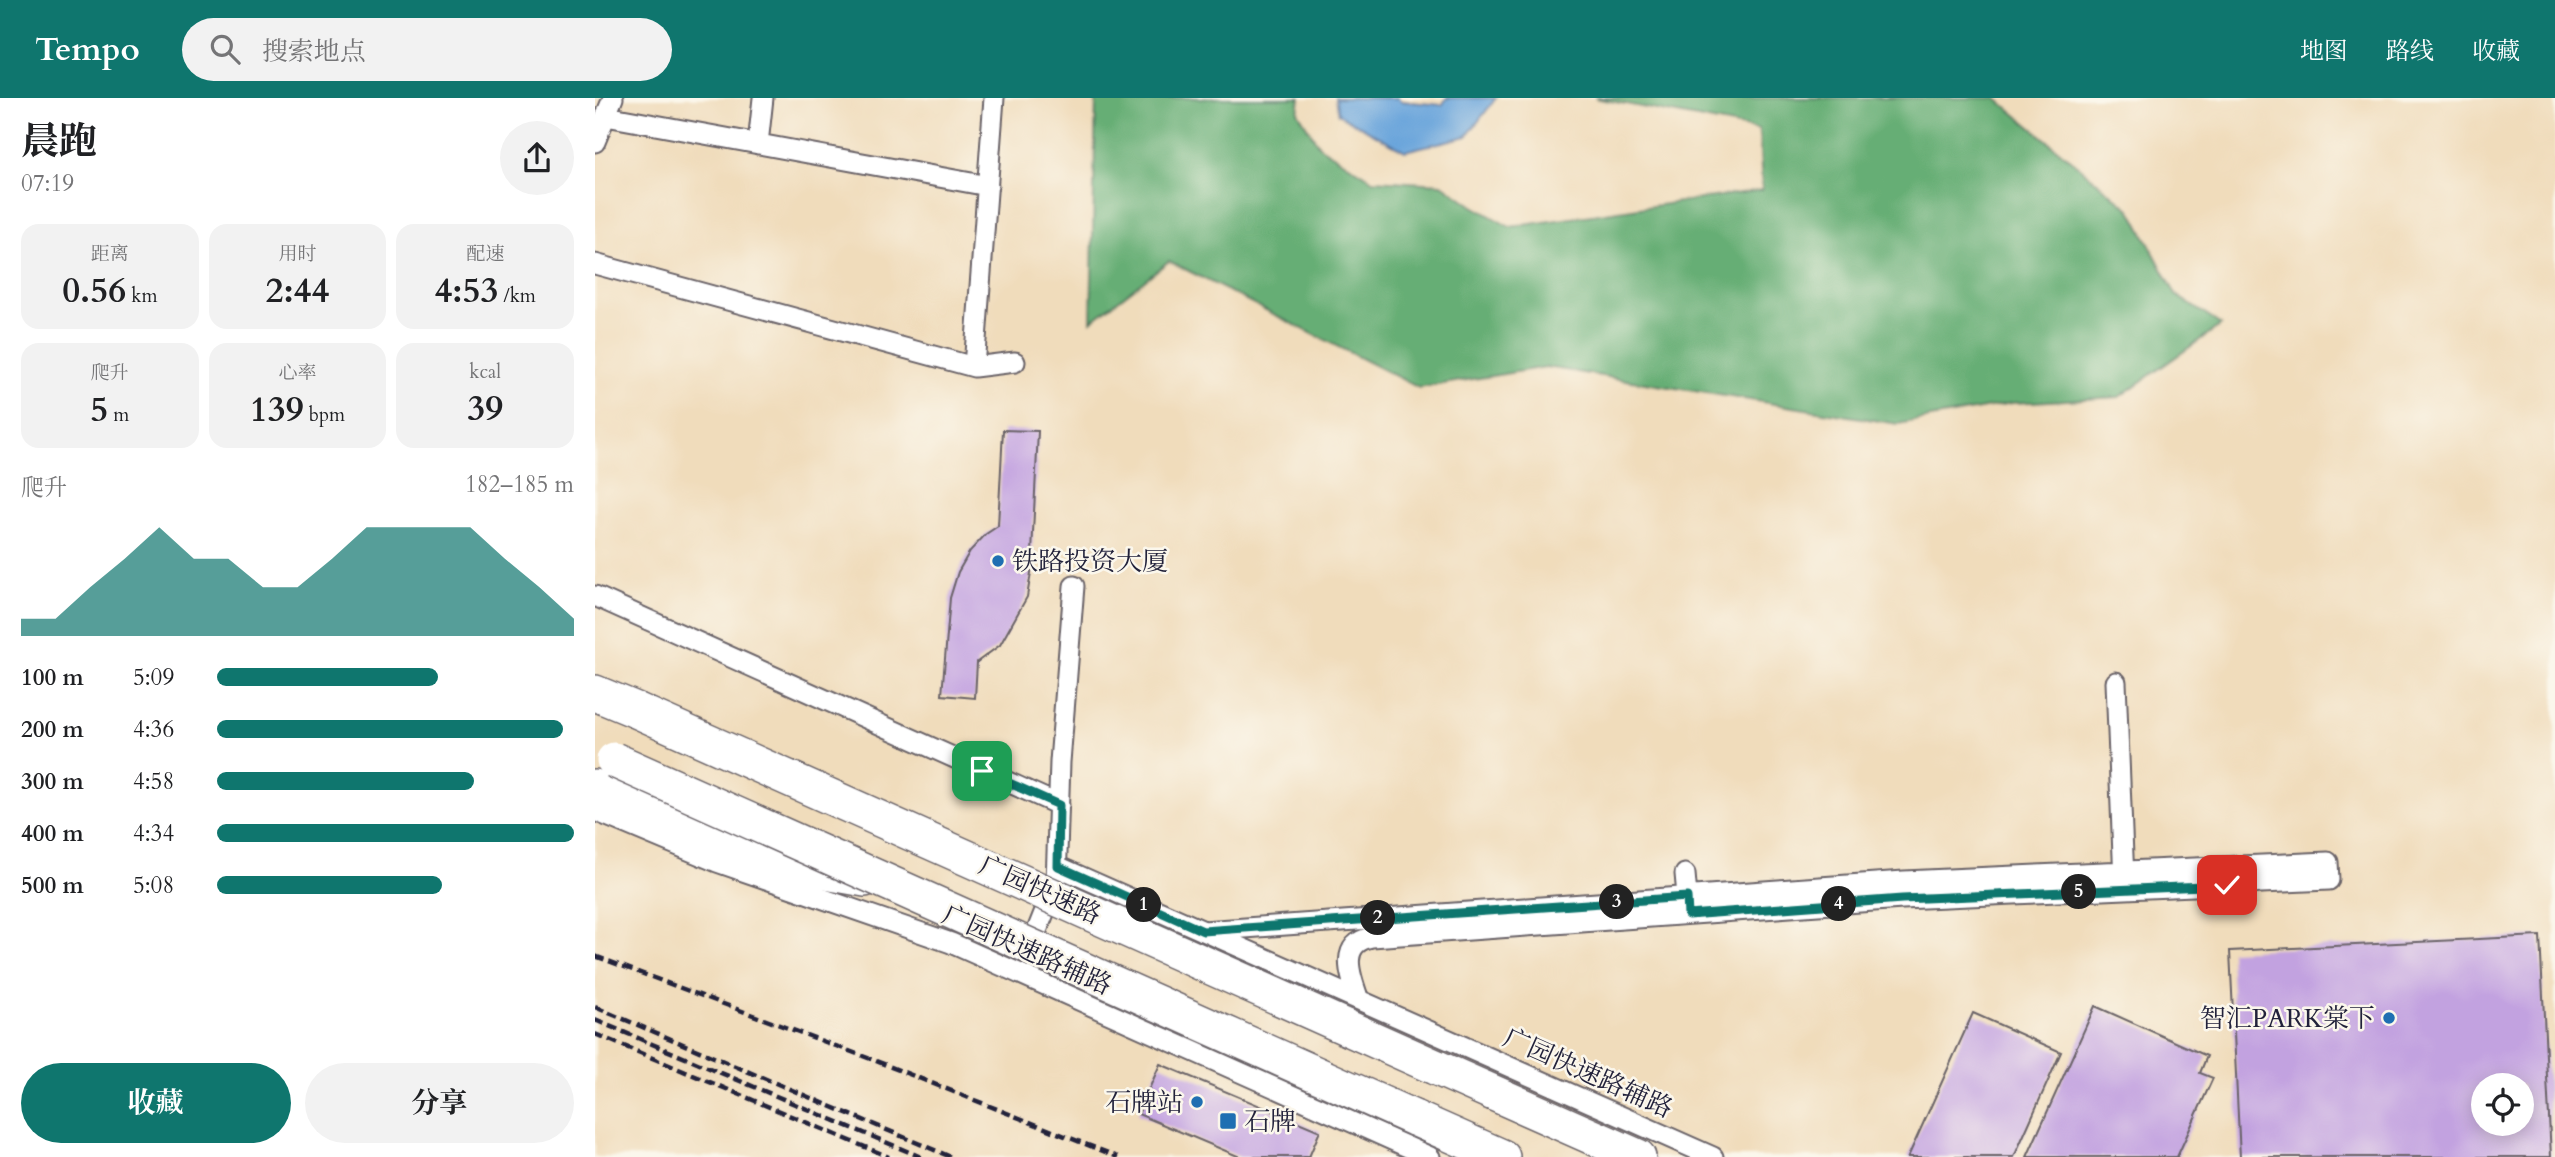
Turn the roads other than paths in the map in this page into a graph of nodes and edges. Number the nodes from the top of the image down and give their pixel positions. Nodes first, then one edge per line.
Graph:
1 (763, 98) edge
2 (993, 98) edge
3 (610, 107) edge
4 (595, 142) edge
5 (758, 144) junction
6 (988, 186) junction
7 (595, 264) edge
8 (1015, 362) dead end
9 (974, 368) junction
10 (1074, 586) dead end
11 (595, 596) edge
12 (2116, 682) dead end
13 (595, 692) edge
14 (601, 767) edge
15 (1059, 805) junction
16 (595, 811) edge
17 (1058, 866) junction
18 (1685, 874) dead end
19 (2124, 880) junction
20 (1687, 906) junction
21 (1203, 931) junction
22 (1019, 974) junction
23 (1359, 1000) junction
24 (1430, 1157) edge
25 (1502, 1157) edge
26 (1638, 1157) edge
27 (1713, 1157) edge

1 - 5 street
2 - 6 street
3 - 4 street
3 - 5 street
5 - 6 street
6 - 9 street
7 - 9 street
8 - 9 street
10 - 15 street
11 - 15 street
12 - 19 street
13 - 26 highway, 广园快速路, bridge
14 - 25 highway, bridge
15 - 17 street
16 - 22 street, 广园快速路辅路
17 - 21 street, 广园快速路辅路
17 - 22 street
18 - 20 street
19 - 19 street
19 - 20 street
20 - 21 street
20 - 23 street
21 - 23 street, 广园快速路辅路
22 - 24 street, 广园快速路辅路
23 - 27 street, 广园快速路辅路

